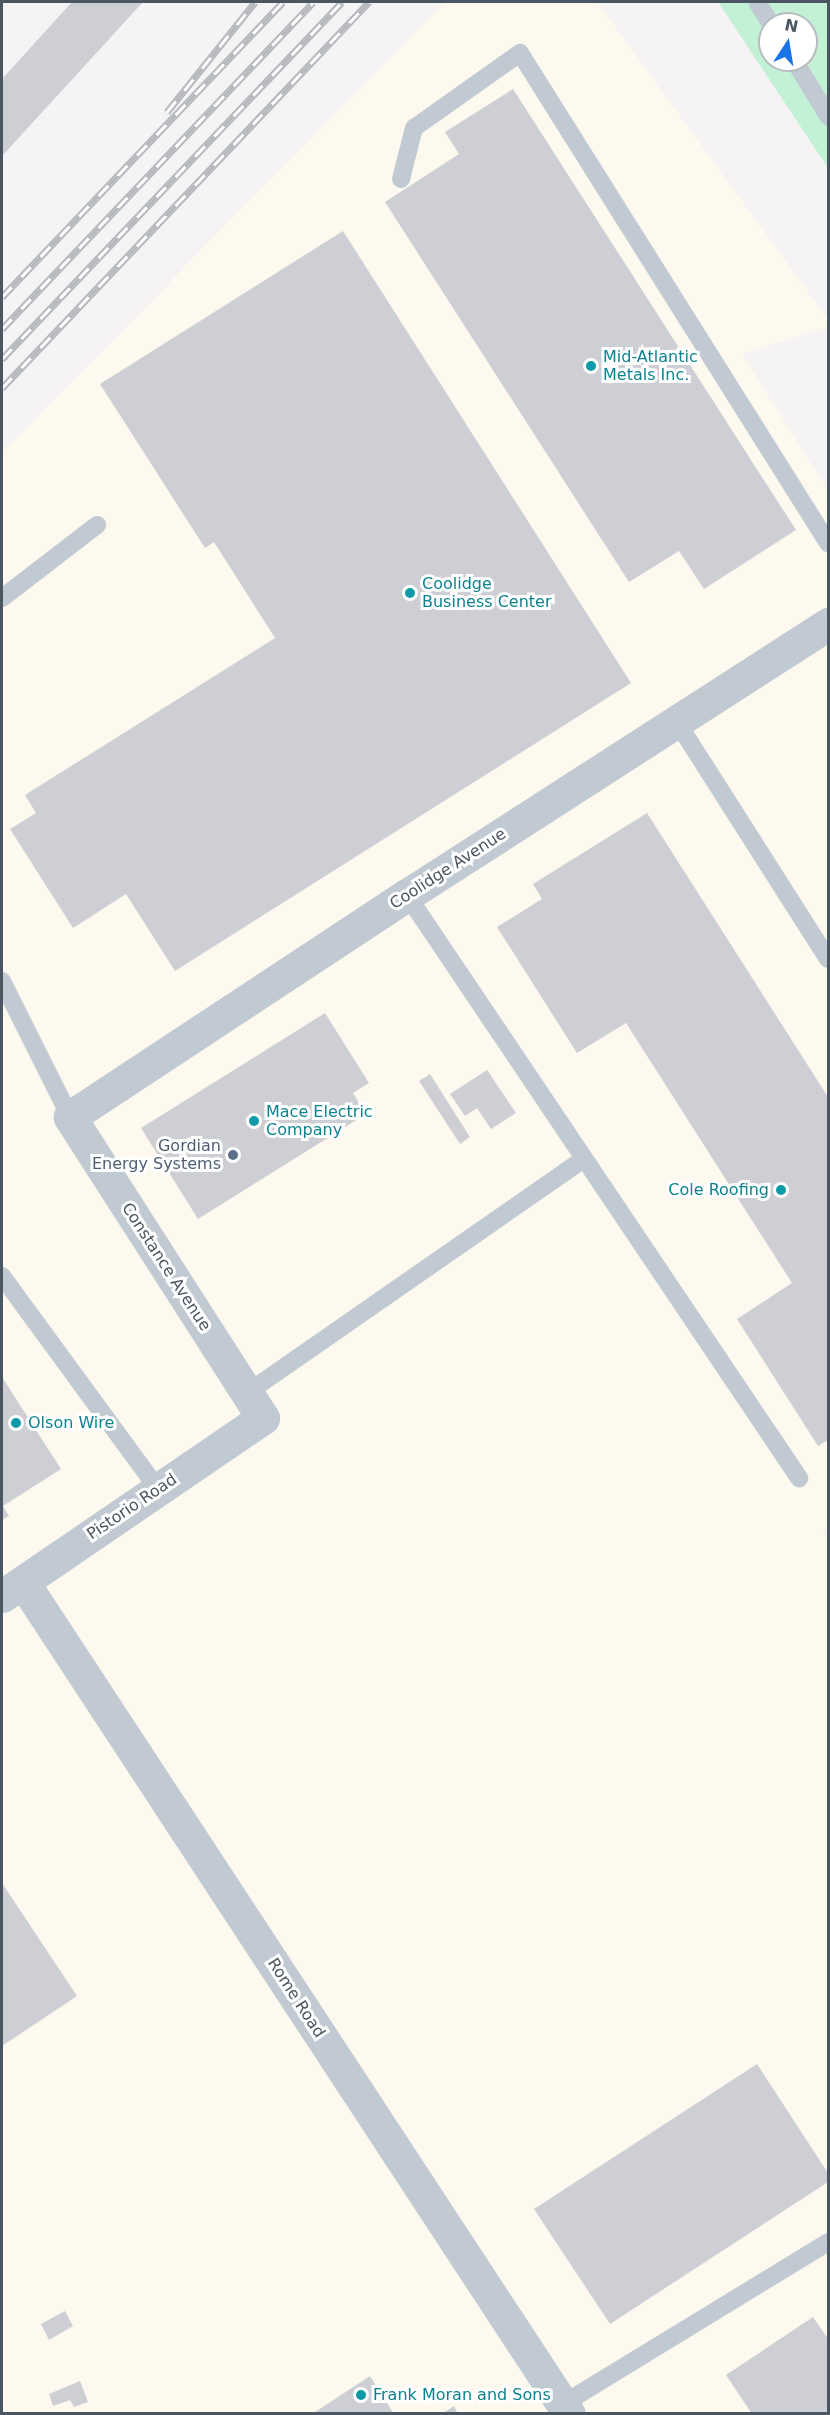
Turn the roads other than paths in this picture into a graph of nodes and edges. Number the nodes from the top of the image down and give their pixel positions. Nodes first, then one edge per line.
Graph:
1 (801, 72) edge
2 (828, 116) edge
3 (401, 179) dead end
4 (98, 525) dead end
5 (828, 543) edge
6 (2, 598) edge
7 (828, 624) edge
8 (677, 722) junction
9 (407, 895) junction
10 (828, 959) edge
11 (2, 981) edge
12 (70, 1117) junction
13 (584, 1159) junction
14 (2, 1276) edge
15 (255, 1405) junction
16 (798, 1478) dead end
17 (158, 1489) junction
18 (12, 1589) edge
19 (828, 2242) edge
20 (566, 2409) edge

1 - 2 lane
3 - 5 lane
4 - 6 lane
7 - 8 street, Coolidge Avenue
8 - 9 street, Coolidge Avenue
8 - 10 lane
9 - 12 street, Coolidge Avenue
9 - 13 lane
11 - 12 lane
12 - 15 street, Constance Avenue
13 - 15 lane
13 - 16 lane
14 - 17 lane
15 - 17 street, Pistorio Road
17 - 18 street, Pistorio Road
18 - 20 street, Rome Road
19 - 20 lane

